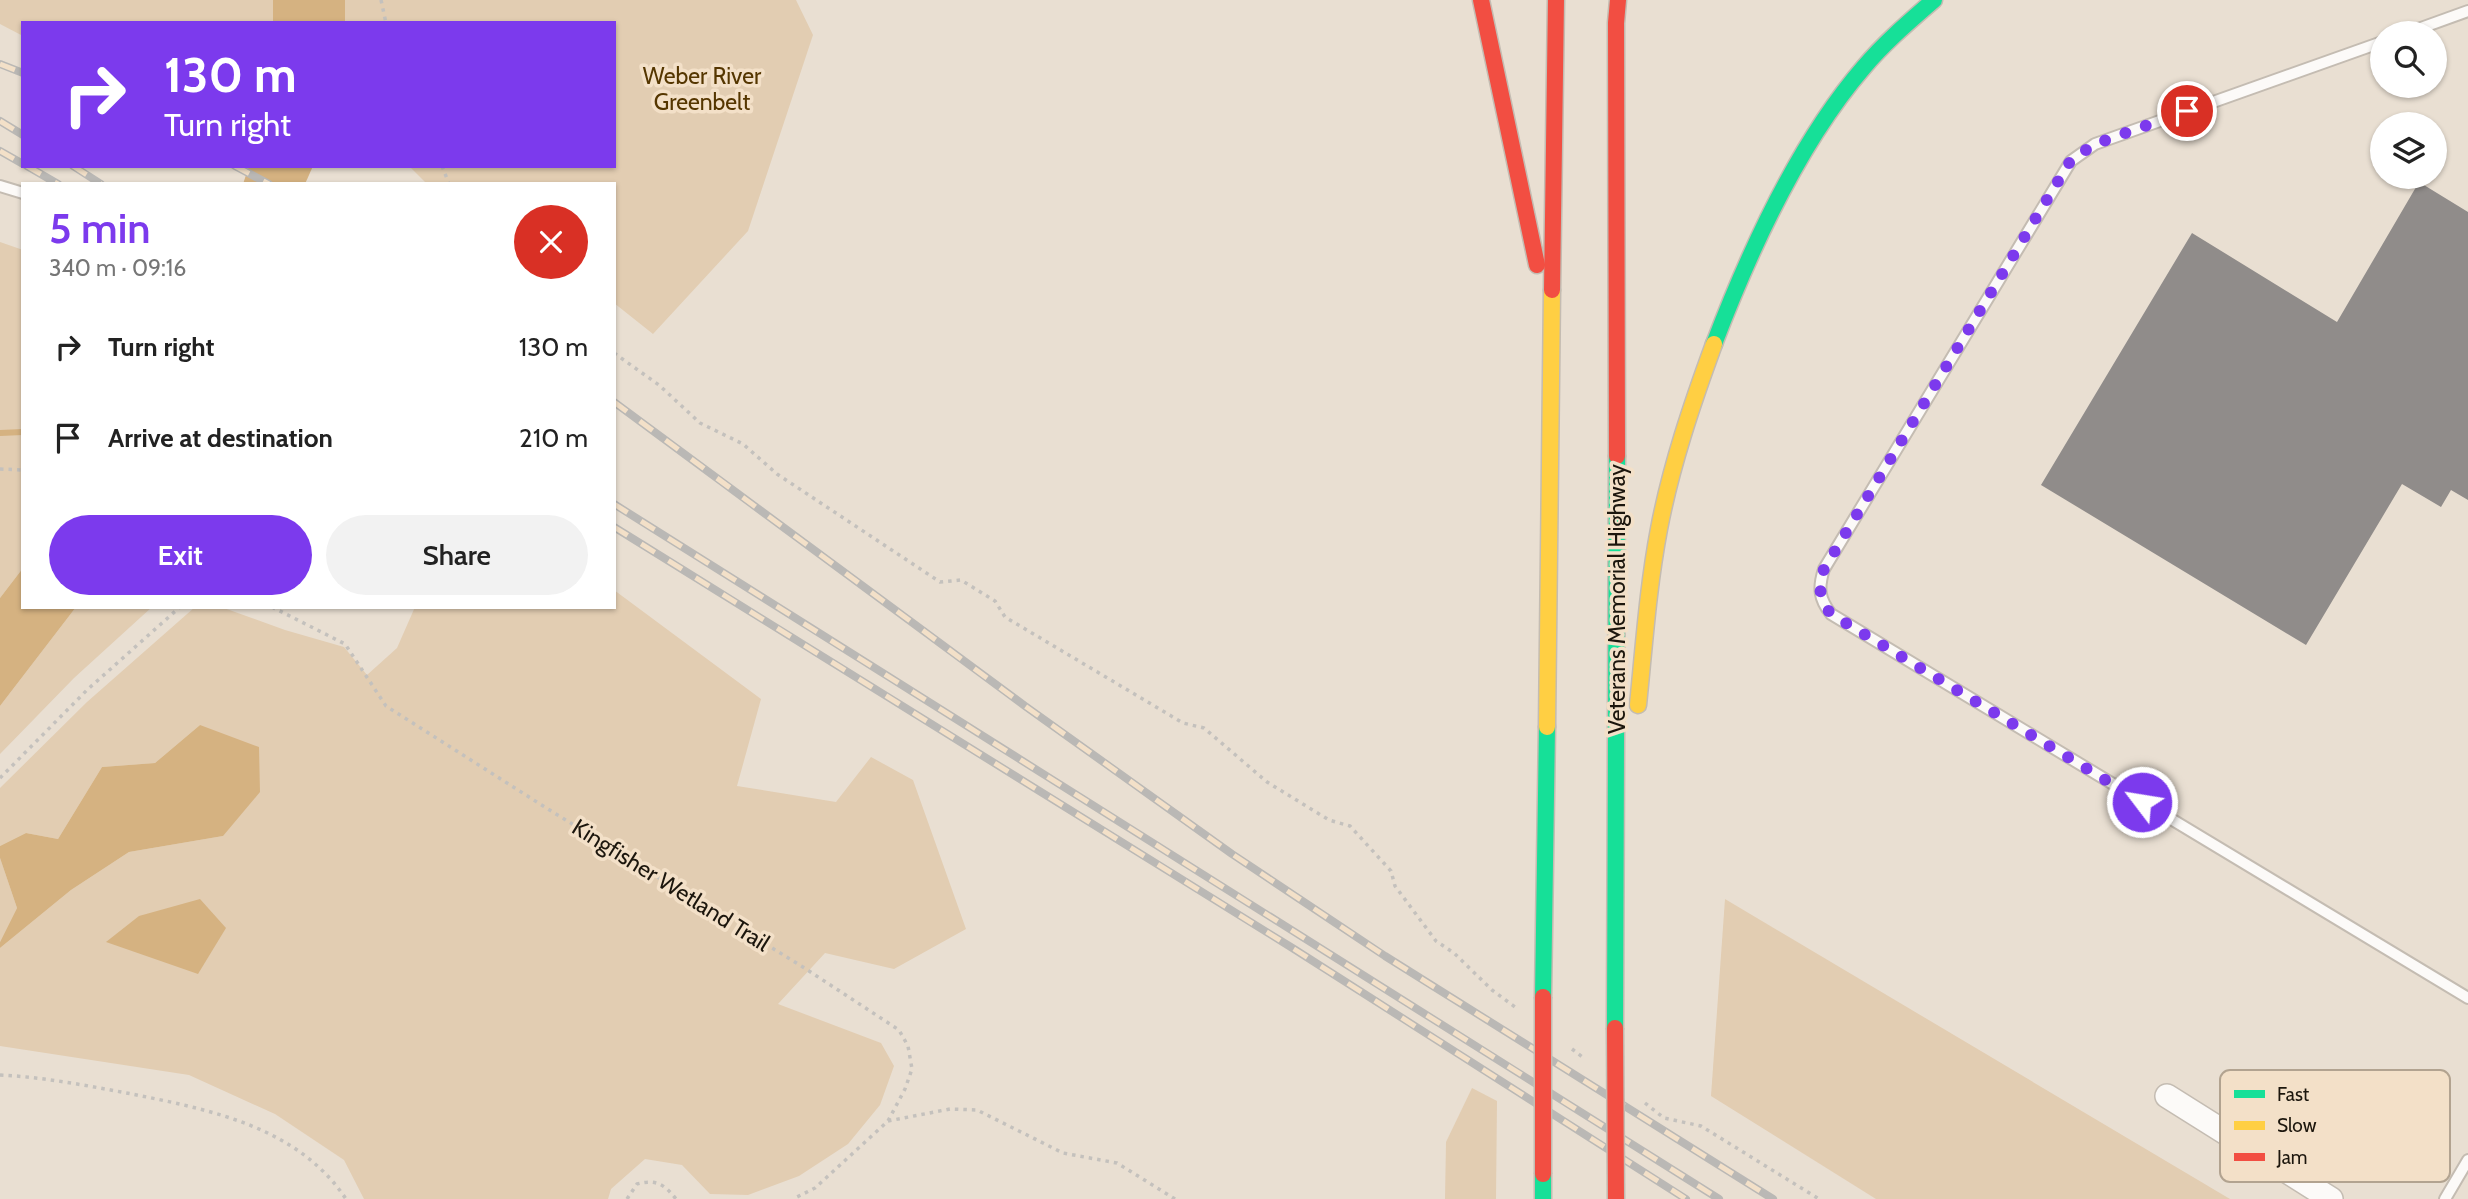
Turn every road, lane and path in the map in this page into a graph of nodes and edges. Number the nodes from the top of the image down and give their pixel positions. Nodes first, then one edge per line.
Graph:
1 (381, 0) edge
2 (1481, 0) edge
3 (1556, 0) edge
4 (1618, 0) edge
5 (1934, 0) edge
6 (2468, 11) edge
7 (386, 21) edge
8 (2440, 21) edge
9 (2370, 46) edge
10 (0, 186) edge
11 (21, 192) edge
12 (1553, 341) junction
13 (616, 354) edge
14 (0, 469) edge
15 (21, 470) edge
16 (178, 609) edge
17 (276, 609) edge
18 (1636, 718) dead end
19 (1631, 758) dead end
20 (0, 778) edge
21 (1617, 881) junction
22 (2468, 998) edge
23 (1525, 1014) dead end
24 (1568, 1046) dead end
25 (1589, 1062) dead end
26 (0, 1075) edge
27 (2168, 1096) dead end
28 (1643, 1102) dead end
29 (888, 1121) junction
30 (2220, 1129) edge
31 (2468, 1160) edge
32 (2304, 1182) edge
33 (346, 1199) edge
34 (627, 1199) edge
35 (676, 1199) edge
36 (793, 1199) edge
37 (1175, 1199) edge
38 (1543, 1199) edge
39 (1616, 1199) edge
40 (1819, 1199) edge
41 (2331, 1199) edge
42 (2445, 1199) edge

1 - 7 path
2 - 12 highway
3 - 12 highway
4 - 21 highway, Veterans Memorial Highway
5 - 18 highway
6 - 8 lane
9 - 22 lane
10 - 11 lane
12 - 38 highway, bridge
13 - 23 path
14 - 15 path
16 - 20 path
17 - 29 path, Kingfisher Wetland Trail
19 - 21 highway
21 - 39 highway, Veterans Memorial Highway, bridge
24 - 25 path
26 - 33 path
27 - 30 street
28 - 40 path
29 - 36 path, Kingfisher Wetland Trail
29 - 37 path
31 - 42 lane
32 - 41 street
34 - 35 path

